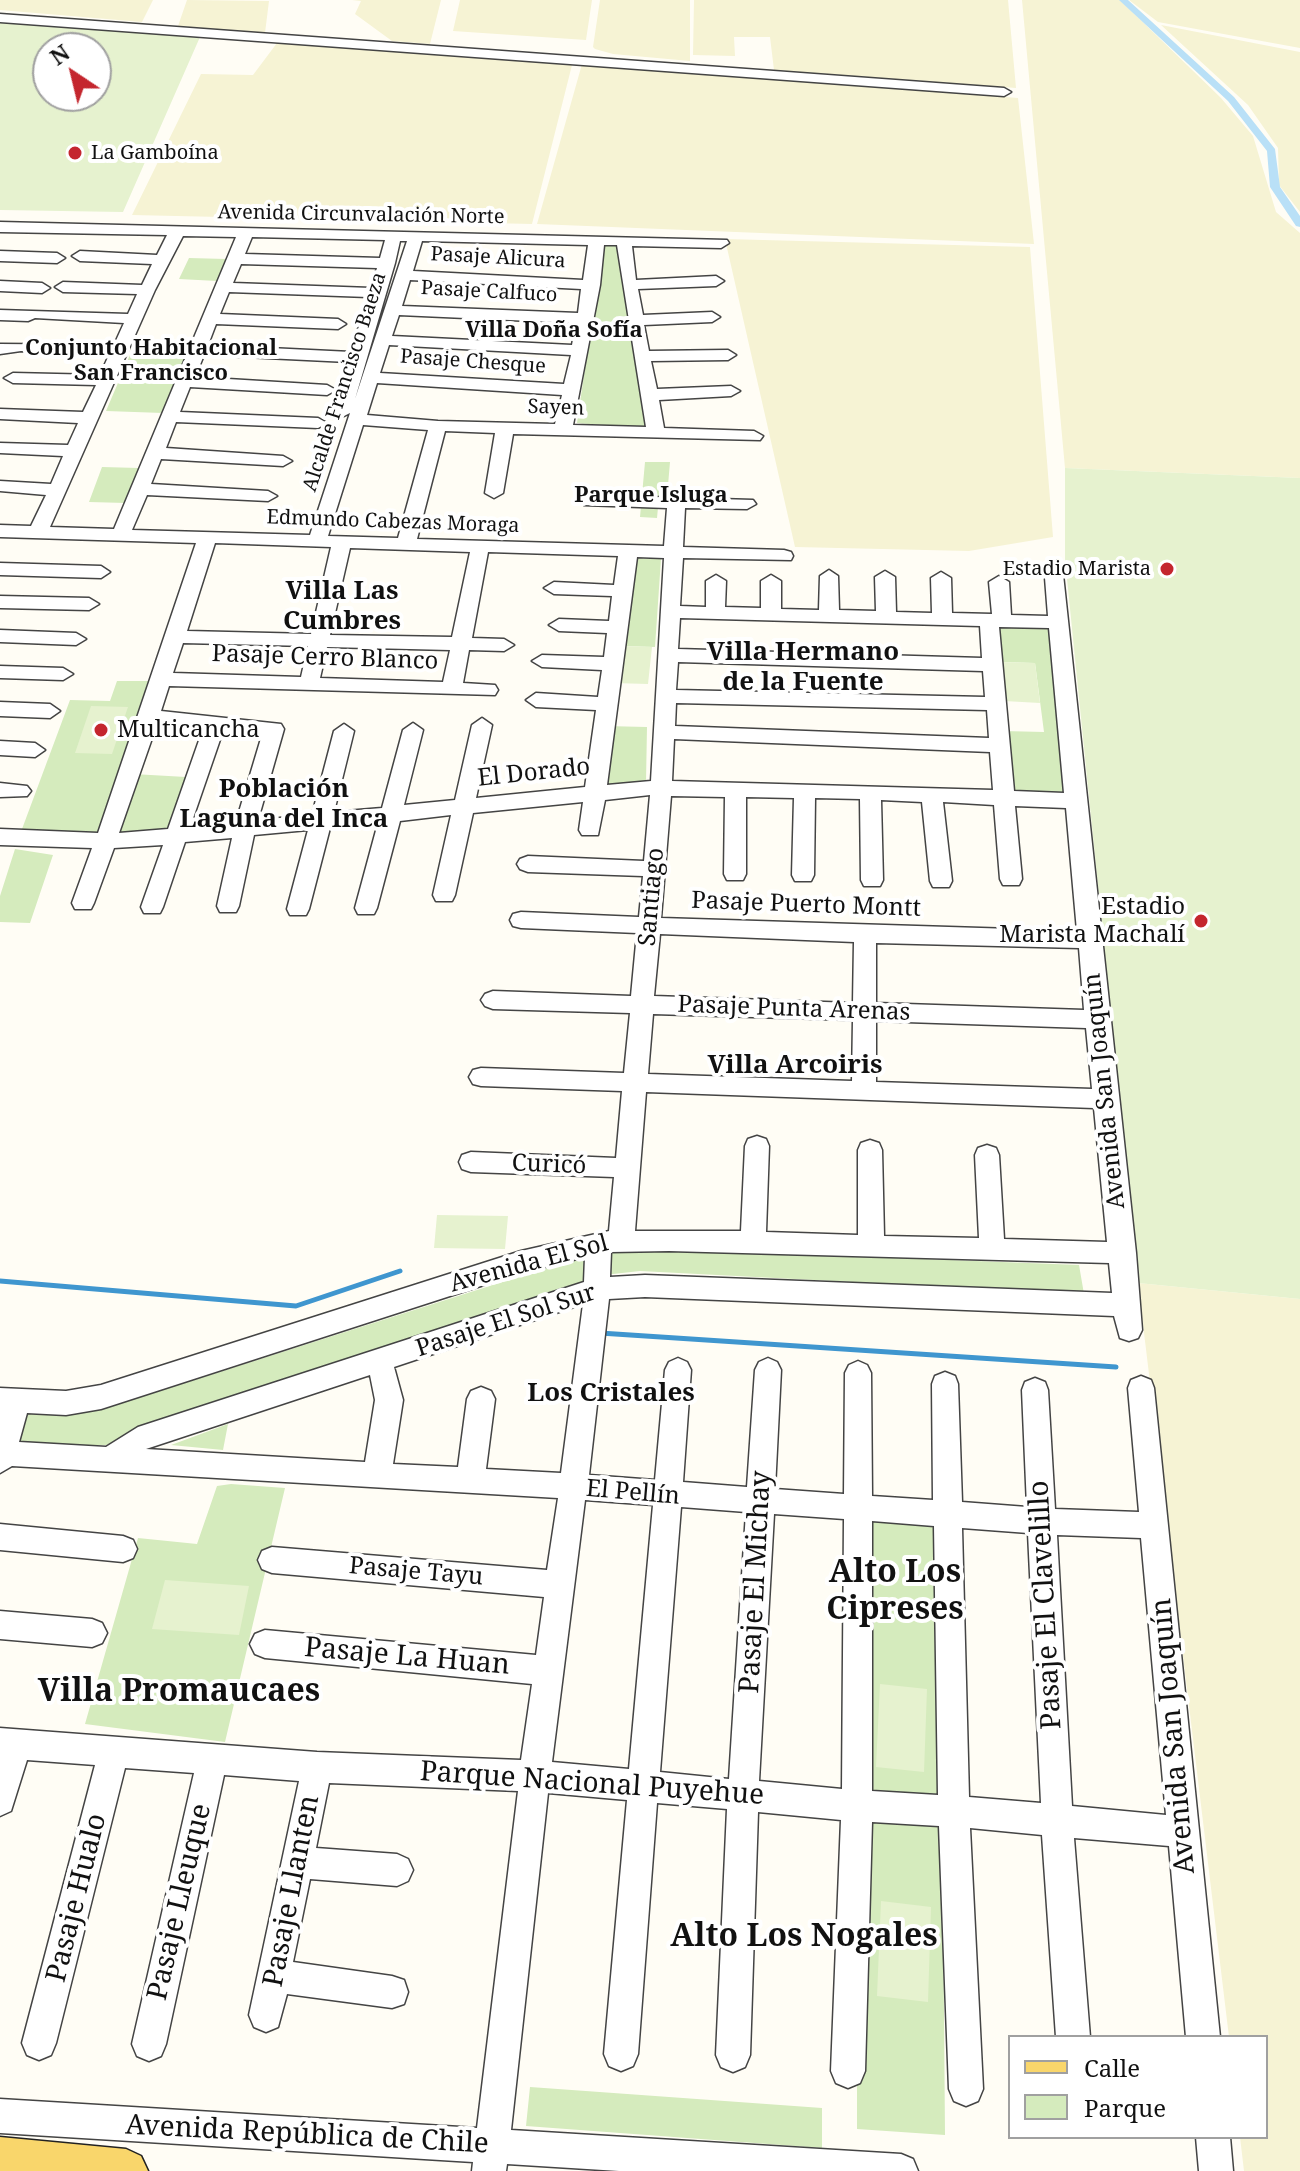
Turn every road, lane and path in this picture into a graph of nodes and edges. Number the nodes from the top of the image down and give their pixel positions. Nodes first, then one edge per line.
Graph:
1 (0, 18) edge
2 (1004, 92) dead end
3 (6, 227) edge
4 (143, 230) junction
5 (178, 230) junction
6 (246, 232) junction
7 (394, 236) junction
8 (416, 236) junction
9 (597, 240) junction
10 (624, 241) junction
11 (721, 243) dead end
12 (0, 248) edge
13 (0, 256) edge
14 (80, 256) dead end
15 (57, 258) dead end
16 (129, 259) junction
17 (236, 259) junction
18 (162, 260) junction
19 (387, 263) junction
20 (402, 275) junction
21 (716, 281) dead end
22 (592, 285) junction
23 (629, 285) junction
24 (0, 286) edge
25 (63, 287) dead end
26 (223, 287) junction
27 (42, 288) dead end
28 (147, 290) junction
29 (378, 293) junction
30 (391, 310) junction
31 (0, 315) edge
32 (712, 317) dead end
33 (585, 318) junction
34 (134, 319) junction
35 (210, 319) junction
36 (635, 320) junction
37 (338, 324) dead end
38 (382, 340) junction
39 (14, 348) edge
40 (120, 350) junction
41 (198, 350) junction
42 (580, 350) junction
43 (728, 355) dead end
44 (642, 356) junction
45 (358, 357) junction
46 (370, 377) junction
47 (13, 378) dead end
48 (108, 380) junction
49 (185, 382) junction
50 (327, 390) dead end
51 (572, 390) junction
52 (731, 391) dead end
53 (649, 395) junction
54 (0, 414) edge
55 (170, 417) junction
56 (91, 418) junction
57 (357, 419) junction
58 (318, 423) dead end
59 (438, 426) junction
60 (505, 428) junction
61 (563, 430) junction
62 (656, 433) junction
63 (754, 436) dead end
64 (0, 448) edge
65 (77, 451) junction
66 (155, 453) junction
67 (283, 461) dead end
68 (0, 486) edge
69 (141, 489) junction
70 (58, 490) junction
71 (494, 493) dead end
72 (268, 496) dead end
73 (584, 500) dead end
74 (676, 502) junction
75 (747, 504) dead end
76 (38, 532) junction
77 (2, 535) edge
78 (121, 535) junction
79 (207, 538) junction
80 (309, 541) junction
81 (342, 542) junction
82 (406, 544) junction
83 (480, 546) junction
84 (628, 551) junction
85 (673, 552) junction
86 (784, 556) dead end
87 (1053, 565) dead end
88 (0, 569) edge
89 (101, 572) dead end
90 (829, 576) dead end
91 (885, 577) dead end
92 (941, 578) dead end
93 (716, 581) dead end
94 (771, 581) dead end
95 (999, 582) dead end
96 (554, 588) dead end
97 (622, 591) junction
98 (0, 602) edge
99 (89, 604) dead end
100 (671, 612) junction
101 (715, 613) junction
102 (771, 614) junction
103 (829, 616) junction
104 (886, 618) junction
105 (942, 620) junction
106 (996, 620) junction
107 (1059, 622) junction
108 (559, 625) dead end
109 (618, 627) junction
110 (0, 636) edge
111 (175, 637) junction
112 (76, 639) dead end
113 (319, 643) junction
114 (461, 644) junction
115 (504, 645) dead end
116 (668, 655) junction
117 (542, 661) dead end
118 (613, 664) junction
119 (993, 665) junction
120 (0, 672) edge
121 (63, 674) dead end
122 (161, 679) junction
123 (309, 684) junction
124 (452, 688) junction
125 (488, 690) dead end
126 (666, 696) junction
127 (536, 700) dead end
128 (609, 704) junction
129 (997, 704) junction
130 (0, 709) edge
131 (50, 711) dead end
132 (150, 717) junction
133 (215, 723) junction
134 (482, 725) dead end
135 (413, 730) dead end
136 (344, 731) dead end
137 (664, 732) junction
138 (999, 745) junction
139 (0, 748) edge
140 (35, 750) dead end
141 (662, 788) junction
142 (736, 789) junction
143 (805, 790) junction
144 (594, 792) junction
145 (870, 792) junction
146 (932, 794) junction
147 (1003, 798) junction
148 (1075, 801) junction
149 (466, 806) junction
150 (393, 814) junction
151 (321, 822) junction
152 (244, 830) junction
153 (590, 830) dead end
154 (0, 837) edge
155 (177, 837) junction
156 (107, 842) junction
157 (528, 864) dead end
158 (654, 869) junction
159 (735, 874) dead end
160 (803, 875) dead end
161 (1011, 879) dead end
162 (872, 880) dead end
163 (941, 881) dead end
164 (444, 895) dead end
165 (83, 903) dead end
166 (228, 906) dead end
167 (152, 907) dead end
168 (366, 908) dead end
169 (298, 909) dead end
170 (521, 920) dead end
171 (649, 925) junction
172 (865, 934) junction
173 (1089, 940) junction
174 (493, 1000) dead end
175 (642, 1003) junction
176 (863, 1012) junction
177 (1095, 1019) junction
178 (481, 1077) dead end
179 (635, 1081) junction
180 (864, 1090) junction
181 (1103, 1099) junction
182 (757, 1146) dead end
183 (870, 1150) dead end
184 (987, 1155) dead end
185 (471, 1162) dead end
186 (627, 1168) junction
187 (610, 1242) junction
188 (753, 1243) junction
189 (871, 1247) junction
190 (992, 1249) junction
191 (1123, 1253) junction
192 (596, 1289) junction
193 (1128, 1318) joint
194 (380, 1362) junction
195 (678, 1370) dead end
196 (768, 1370) dead end
197 (858, 1373) dead end
198 (945, 1384) dead end
199 (1141, 1388) dead end
200 (1035, 1390) dead end
201 (481, 1399) dead end
202 (8, 1401) edge
203 (1, 1455) edge
204 (112, 1458) junction
205 (377, 1476) junction
206 (470, 1482) junction
207 (572, 1488) junction
208 (668, 1496) junction
209 (760, 1502) junction
210 (858, 1509) junction
211 (947, 1515) junction
212 (1042, 1521) junction
213 (1155, 1526) junction
214 (0, 1537) edge
215 (123, 1549) dead end
216 (272, 1560) dead end
217 (560, 1585) junction
218 (0, 1625) edge
219 (92, 1633) dead end
220 (265, 1644) dead end
221 (550, 1671) junction
222 (8, 1744) edge
223 (114, 1752) junction
224 (212, 1760) junction
225 (317, 1767) junction
226 (535, 1776) junction
227 (643, 1786) junction
228 (743, 1794) junction
229 (0, 1800) edge
230 (857, 1806) junction
231 (954, 1811) junction
232 (1057, 1820) junction
233 (1183, 1832) junction
234 (298, 1862) junction
235 (397, 1870) dead end
236 (276, 1976) junction
237 (392, 1992) dead end
238 (266, 2015) dead end
239 (1073, 2035) edge
240 (1203, 2035) edge
241 (39, 2043) dead end
242 (149, 2044) dead end
243 (621, 2054) dead end
244 (733, 2055) dead end
245 (848, 2071) dead end
246 (966, 2089) dead end
247 (0, 2116) edge
248 (1213, 2139) edge
249 (490, 2158) edge
250 (0, 2159) edge
251 (82, 2169) edge
252 (126, 2171) edge
253 (901, 2171) edge
254 (1216, 2171) edge

1 - 2 street
3 - 4 street, Avenida Circunvalación Norte
3 - 12 street
4 - 5 street, Avenida Circunvalación Norte
4 - 16 street
5 - 6 street, Avenida Circunvalación Norte
5 - 18 street
6 - 7 street, Avenida Circunvalación Norte
6 - 17 street
7 - 8 street, Avenida Circunvalación Norte
7 - 19 street, Alcalde Francisco Baeza
8 - 9 street, Avenida Circunvalación Norte
8 - 20 street, Alcalde Francisco Baeza
9 - 10 street, Avenida Circunvalación Norte
9 - 22 street
10 - 11 street, Avenida Circunvalación Norte
10 - 23 street
13 - 15 street
14 - 16 street
16 - 18 street
17 - 19 street
17 - 26 street
18 - 28 street
19 - 29 street, Alcalde Francisco Baeza
20 - 22 street, Pasaje Alicura
20 - 30 street, Alcalde Francisco Baeza
21 - 23 street
22 - 33 street
23 - 36 street
24 - 27 street
25 - 28 street
26 - 29 street
26 - 35 street
28 - 34 street
29 - 45 street, Alcalde Francisco Baeza
30 - 33 street, Pasaje Calfuco
30 - 38 street, Alcalde Francisco Baeza
31 - 34 street
32 - 36 street
33 - 42 street
34 - 40 street
35 - 37 street
35 - 41 street
36 - 44 street
38 - 42 street
38 - 46 street, Alcalde Francisco Baeza
39 - 40 street
40 - 48 street
41 - 45 street
41 - 49 street
42 - 51 street
43 - 44 street
44 - 53 street
45 - 80 street, Alcalde Francisco Baeza
46 - 51 street, Pasaje Chesque
46 - 57 street, Alcalde Francisco Baeza
47 - 48 street
48 - 56 street
49 - 50 street
49 - 55 street
51 - 61 street
52 - 53 street
53 - 62 street
54 - 56 street
55 - 58 street
55 - 66 street
56 - 65 street
57 - 59 street, Sayen
57 - 80 street, Alcalde Francisco Baeza
59 - 60 street, Sayen
59 - 82 street
60 - 61 street, Sayen
60 - 71 street
61 - 62 street, Sayen
62 - 63 street, Sayen
64 - 65 street
65 - 70 street
66 - 67 street
66 - 69 street
68 - 70 street
69 - 72 street
69 - 78 street
70 - 76 street
73 - 74 street
74 - 75 street
74 - 85 street, Santiago
76 - 77 street, Edmundo Cabezas Moraga
76 - 78 street, Edmundo Cabezas Moraga
78 - 79 street, Edmundo Cabezas Moraga
79 - 80 street, Edmundo Cabezas Moraga
79 - 111 street
80 - 81 street, Edmundo Cabezas Moraga
81 - 82 street, Edmundo Cabezas Moraga
81 - 113 street
82 - 83 street, Edmundo Cabezas Moraga
83 - 84 street, Edmundo Cabezas Moraga
83 - 114 street
84 - 85 street, Edmundo Cabezas Moraga
84 - 97 street
85 - 86 street, Edmundo Cabezas Moraga
85 - 100 street, Santiago
87 - 107 street, Avenida San Joaquín
88 - 89 street
90 - 103 street
91 - 104 street
92 - 105 street
93 - 101 street
94 - 102 street
95 - 106 street
96 - 97 street
97 - 109 street
98 - 99 street
100 - 101 street
100 - 116 street, Santiago
101 - 102 street
102 - 103 street
103 - 104 street
104 - 105 street
105 - 106 street
106 - 107 street
106 - 119 street
107 - 148 street, Avenida San Joaquín
108 - 109 street
109 - 118 street
110 - 112 street
111 - 113 street
111 - 122 street
113 - 114 street
113 - 123 street
114 - 115 street
114 - 124 street
116 - 119 street
116 - 126 street, Santiago
117 - 118 street
118 - 128 street
119 - 129 street
120 - 121 street
122 - 123 street, Pasaje Cerro Blanco
122 - 132 street
123 - 124 street, Pasaje Cerro Blanco
124 - 125 street, Pasaje Cerro Blanco
126 - 129 street
126 - 137 street, Santiago
127 - 128 street
128 - 144 street
129 - 138 street
130 - 131 street
132 - 133 street
132 - 156 street
133 - 152 street
133 - 155 street
134 - 149 street
135 - 150 street
136 - 151 street
137 - 138 street
137 - 141 street, Santiago
138 - 147 street
139 - 140 street
141 - 142 street, El Dorado
141 - 144 street, El Dorado
141 - 158 street, Santiago
142 - 143 street, El Dorado
142 - 159 street
143 - 145 street, El Dorado
143 - 160 street
144 - 149 street, El Dorado
144 - 153 street
145 - 146 street, El Dorado
145 - 162 street
146 - 147 street, El Dorado
146 - 163 street
147 - 148 street, El Dorado
147 - 161 street
148 - 173 street, Avenida San Joaquín
149 - 150 street, El Dorado
149 - 164 street
150 - 151 street, El Dorado
150 - 168 street
151 - 152 street, El Dorado
151 - 169 street
152 - 155 street, El Dorado
152 - 166 street
154 - 156 street, El Dorado
155 - 156 street, El Dorado
155 - 167 street
156 - 165 street
157 - 158 street
158 - 171 street, Santiago
170 - 171 street, Pasaje Puerto Montt
171 - 172 street, Pasaje Puerto Montt
171 - 175 street, Santiago
172 - 173 street, Pasaje Puerto Montt
172 - 176 street
173 - 177 street, Avenida San Joaquín
174 - 175 street, Pasaje Punta Arenas
175 - 176 street, Pasaje Punta Arenas
175 - 179 street, Santiago
176 - 177 street, Pasaje Punta Arenas
176 - 180 street
177 - 181 street, Avenida San Joaquín
178 - 179 street
179 - 180 street
179 - 186 street, Santiago
180 - 181 street
181 - 191 street, Avenida San Joaquín
182 - 188 street
183 - 189 street
184 - 190 street
185 - 186 street, Curicó
186 - 187 street, Santiago
187 - 188 street, Avenida El Sol
187 - 192 street, Santiago
187 - 202 street, Avenida El Sol
188 - 189 street, Avenida El Sol
189 - 190 street, Avenida El Sol
190 - 191 street, Avenida El Sol
191 - 193 street, Avenida San Joaquín
192 - 193 street, Pasaje El Sol Sur
192 - 194 street, Pasaje El Sol Sur
192 - 207 street, Santiago
194 - 204 street, Pasaje El Sol Sur
194 - 205 street
195 - 208 street
196 - 209 street, Pasaje El Michay
197 - 210 street
198 - 211 street
199 - 213 street, Avenida San Joaquín
200 - 212 street, Pasaje El Clavelillo
201 - 206 street
202 - 203 street
203 - 204 street
204 - 205 street, El Pellín
205 - 206 street, El Pellín
206 - 207 street, El Pellín
207 - 208 street, El Pellín
207 - 217 street, Santiago
208 - 209 street, El Pellín
208 - 227 street
209 - 210 street, El Pellín
209 - 228 street, Pasaje El Michay
210 - 211 street, El Pellín
210 - 230 street
211 - 212 street, El Pellín
211 - 231 street
212 - 213 street, El Pellín
212 - 232 street, Pasaje El Clavelillo
213 - 233 street, Avenida San Joaquín
214 - 215 street
216 - 217 street, Pasaje Tayu
217 - 221 street, Santiago
218 - 219 street
220 - 221 street, Pasaje La Huan
221 - 226 street, Santiago
222 - 223 street, Parque Nacional Puyehue
222 - 229 street
223 - 224 street, Parque Nacional Puyehue
223 - 241 street, Pasaje Hualo
224 - 225 street, Parque Nacional Puyehue
224 - 242 street, Pasaje Lleuque
225 - 226 street, Parque Nacional Puyehue
225 - 234 street, Pasaje Llanten
226 - 227 street, Parque Nacional Puyehue
226 - 249 street, Santiago
227 - 228 street, Parque Nacional Puyehue
227 - 243 street
228 - 230 street, Parque Nacional Puyehue
228 - 244 street, Pasaje El Michay
230 - 231 street, Parque Nacional Puyehue
230 - 245 street
231 - 232 street, Parque Nacional Puyehue
231 - 246 street
232 - 233 street, Parque Nacional Puyehue
232 - 239 street, Pasaje El Clavelillo
233 - 240 street, Avenida San Joaquín
234 - 235 street
234 - 236 street, Pasaje Llanten
236 - 237 street
236 - 238 street, Pasaje Llanten
247 - 249 street, Avenida República de Chile
248 - 254 street
249 - 253 street, Avenida República de Chile
250 - 251 main road, Avenida República de Chile
251 - 252 main road, Avenida República de Chile

